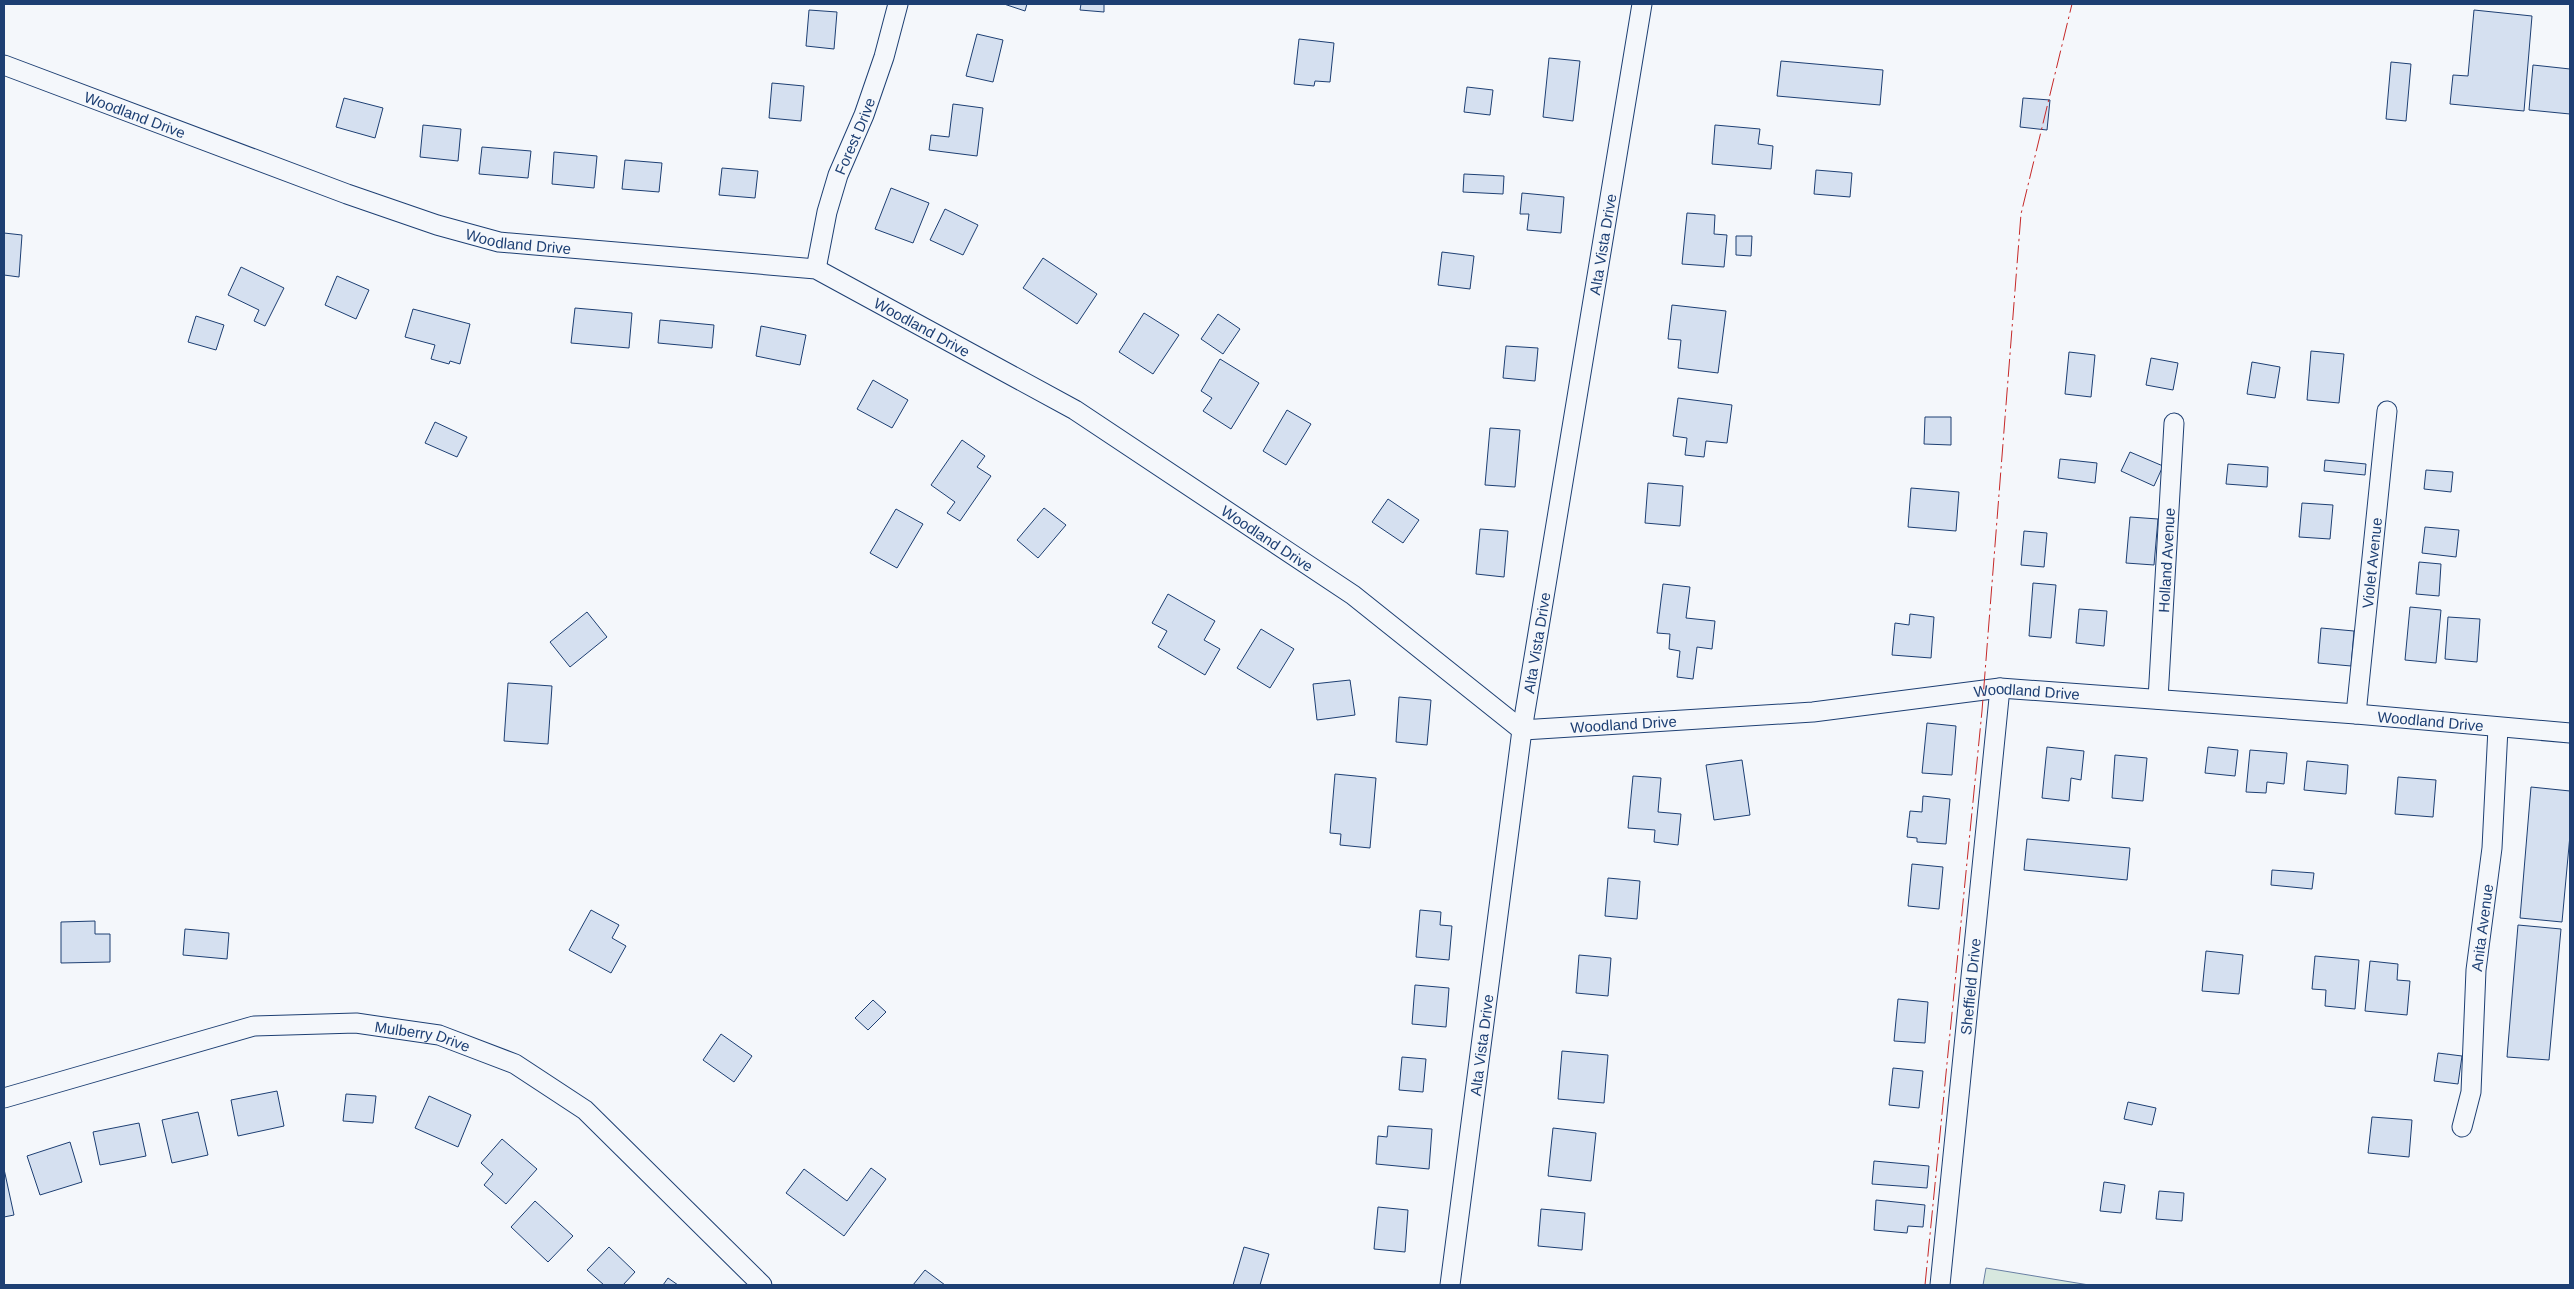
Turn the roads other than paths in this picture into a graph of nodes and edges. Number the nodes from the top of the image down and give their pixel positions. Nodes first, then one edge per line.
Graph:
1 (898, 4) edge
2 (1642, 4) edge
3 (4, 65) edge
4 (816, 269) junction
5 (2387, 412) dead end
6 (2174, 423) dead end
7 (2000, 688) junction
8 (2158, 699) junction
9 (2356, 714) junction
10 (2498, 728) junction
11 (1522, 730) junction
12 (2570, 733) edge
13 (4, 1098) edge
14 (2462, 1127) dead end
15 (762, 1285) edge
16 (1450, 1285) edge
17 (1940, 1285) edge

1 - 4 street, Forest Drive
2 - 11 street, Alta Vista Drive
3 - 4 street, Woodland Drive
4 - 11 street, Woodland Drive
5 - 9 street, Violet Avenue
6 - 8 street, Holland Avenue
7 - 8 street, Woodland Drive
7 - 11 street, Woodland Drive
7 - 17 street, Sheffield Drive
8 - 9 street, Woodland Drive
9 - 10 street, Woodland Drive
10 - 12 street, Woodland Drive
10 - 14 street, Anita Avenue
11 - 16 street, Alta Vista Drive
13 - 15 street, Mulberry Drive

